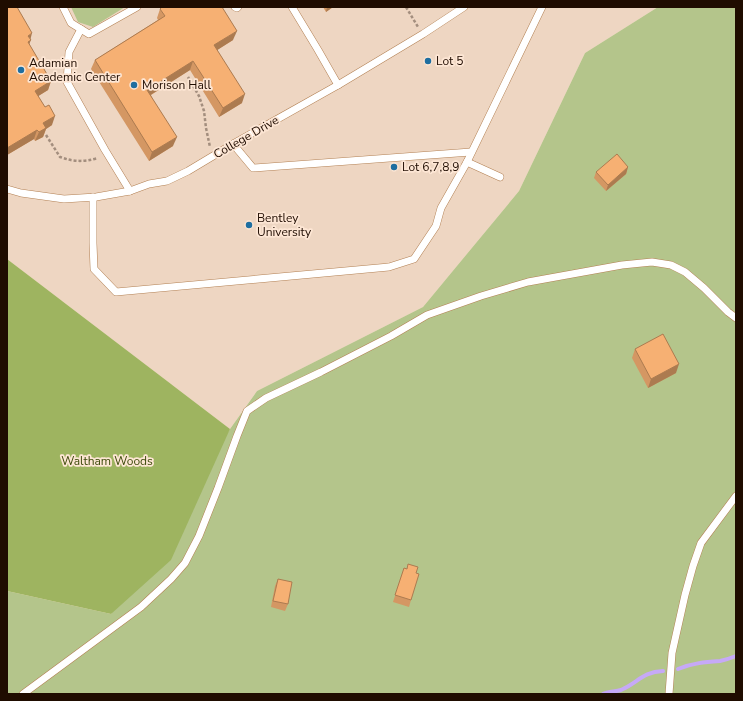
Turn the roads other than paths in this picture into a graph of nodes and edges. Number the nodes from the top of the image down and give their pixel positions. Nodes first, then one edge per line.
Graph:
1 (63, 7) edge
2 (137, 7) edge
3 (292, 7) edge
4 (464, 7) edge
5 (542, 7) edge
6 (81, 29) junction
7 (338, 85) junction
8 (233, 144) junction
9 (472, 152) junction
10 (466, 162) junction
11 (500, 177) dead end
12 (7, 189) edge
13 (130, 191) junction
14 (93, 197) junction
15 (736, 318) edge
16 (736, 496) edge
17 (23, 694) edge
18 (669, 694) edge

1 - 6 lane
2 - 6 lane
3 - 7 lane
4 - 7 lane, College Drive
5 - 9 lane
6 - 13 lane
7 - 8 lane, College Drive
8 - 9 lane
8 - 13 lane, College Drive
9 - 10 lane
10 - 11 lane
10 - 14 lane
12 - 14 lane, College Drive
13 - 14 lane, College Drive
15 - 17 lane
16 - 18 lane

